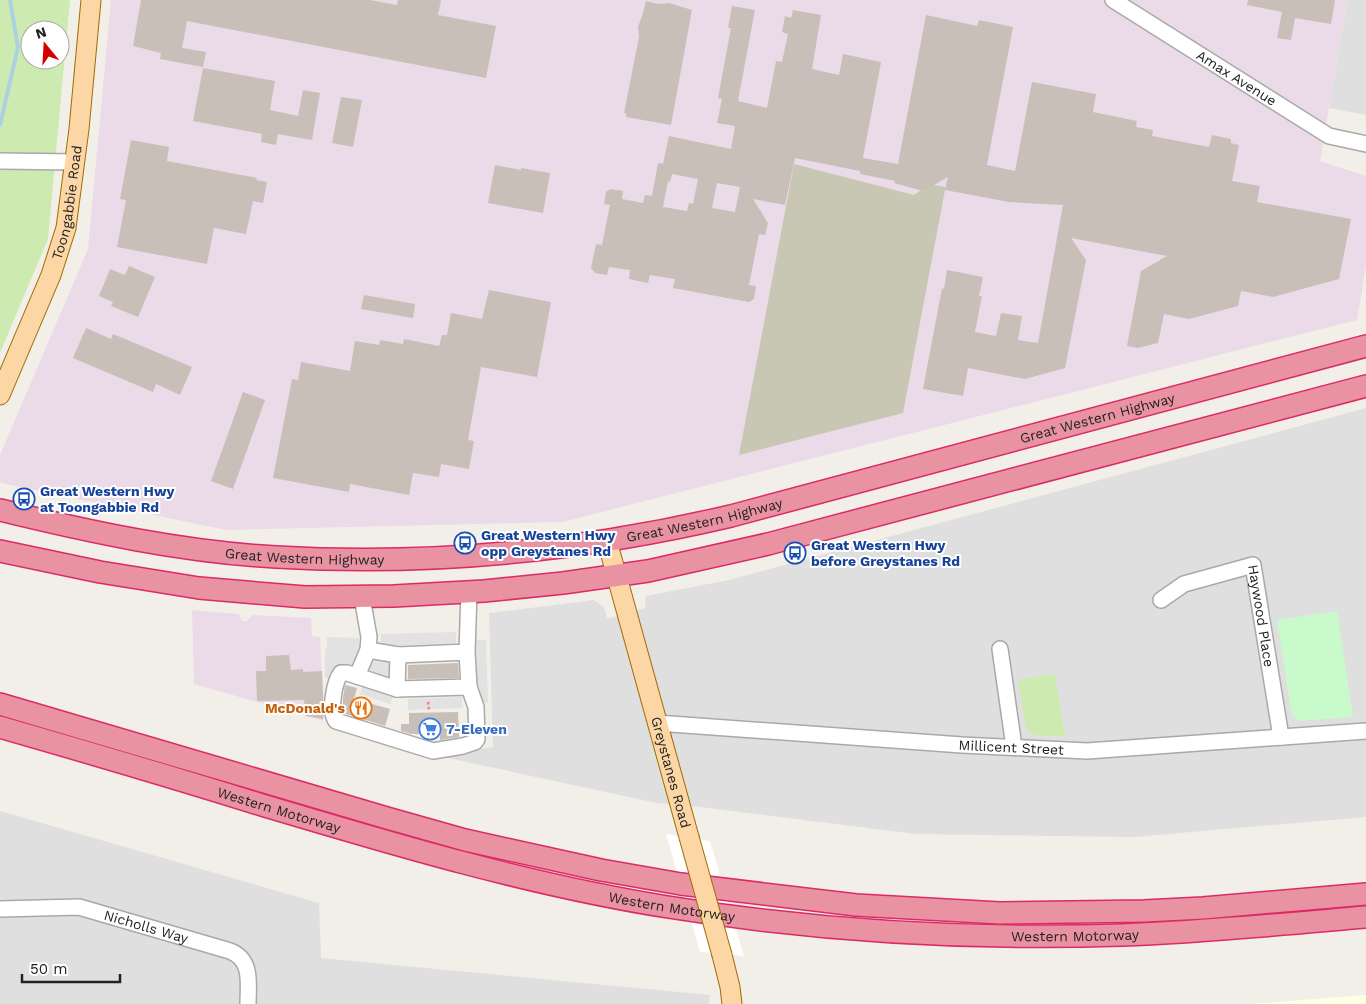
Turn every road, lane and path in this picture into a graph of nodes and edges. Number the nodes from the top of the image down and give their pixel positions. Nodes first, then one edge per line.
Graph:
1 (91, 0) edge
2 (1113, 0) edge
3 (1366, 144) edge
4 (0, 161) edge
5 (75, 162) junction
6 (1366, 346) edge
7 (1366, 386) edge
8 (0, 394) edge
9 (0, 510) edge
10 (607, 541) junction
11 (0, 551) edge
12 (616, 576) junction
13 (469, 592) junction
14 (362, 597) junction
15 (1161, 600) dead end
16 (1000, 649) dead end
17 (368, 650) junction
18 (467, 652) junction
19 (398, 655) junction
20 (357, 676) junction
21 (469, 687) junction
22 (397, 689) junction
23 (0, 704) edge
24 (657, 723) junction
25 (0, 727) edge
26 (1366, 731) edge
27 (1281, 737) junction
28 (1014, 747) junction
29 (1366, 894) edge
30 (0, 909) edge
31 (1366, 916) edge
32 (248, 1004) edge
33 (732, 1004) edge

1 - 5 main road, Toongabbie Road
2 - 3 street, Amax Avenue
4 - 5 street
5 - 8 main road, Toongabbie Road
6 - 10 highway, Great Western Highway
7 - 12 highway
9 - 10 highway, Great Western Highway
10 - 12 main road, Greystanes Road
11 - 14 highway
12 - 13 highway
12 - 24 main road, Greystanes Road
13 - 14 highway
13 - 18 street
14 - 17 street
15 - 27 street, Haywood Place
16 - 28 street
17 - 19 street
17 - 20 street
18 - 19 street
18 - 21 street
19 - 22 street
20 - 21 street
20 - 22 street
21 - 22 street
23 - 29 highway, Western Motorway
24 - 28 street, Millicent Street
24 - 33 main road, Greystanes Road, bridge
25 - 31 highway, Western Motorway
26 - 27 street, Millicent Street
27 - 28 street, Millicent Street
30 - 32 street, Nicholls Way

